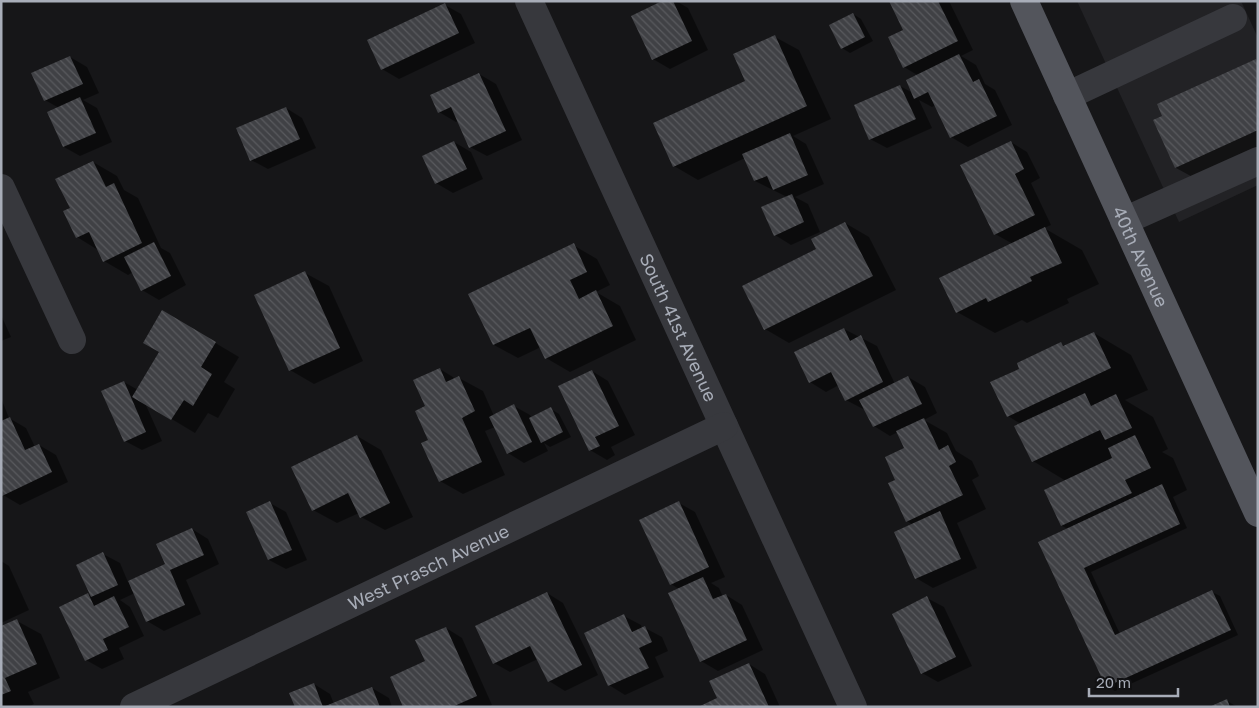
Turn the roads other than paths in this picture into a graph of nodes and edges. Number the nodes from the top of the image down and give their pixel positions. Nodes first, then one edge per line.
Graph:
1 (530, 1) edge
2 (1024, 1) edge
3 (1233, 18) dead end
4 (1067, 96) junction
5 (1258, 161) edge
6 (1, 188) edge
7 (1124, 221) junction
8 (72, 340) dead end
9 (724, 426) junction
10 (1258, 513) edge
11 (134, 707) edge
12 (853, 707) edge

1 - 9 street, South 41st Avenue
2 - 4 main road, 40th Avenue
3 - 4 street
4 - 7 main road, 40th Avenue
5 - 7 street
6 - 8 street
7 - 10 main road, 40th Avenue
9 - 11 street, West Prasch Avenue
9 - 12 street, South 41st Avenue

